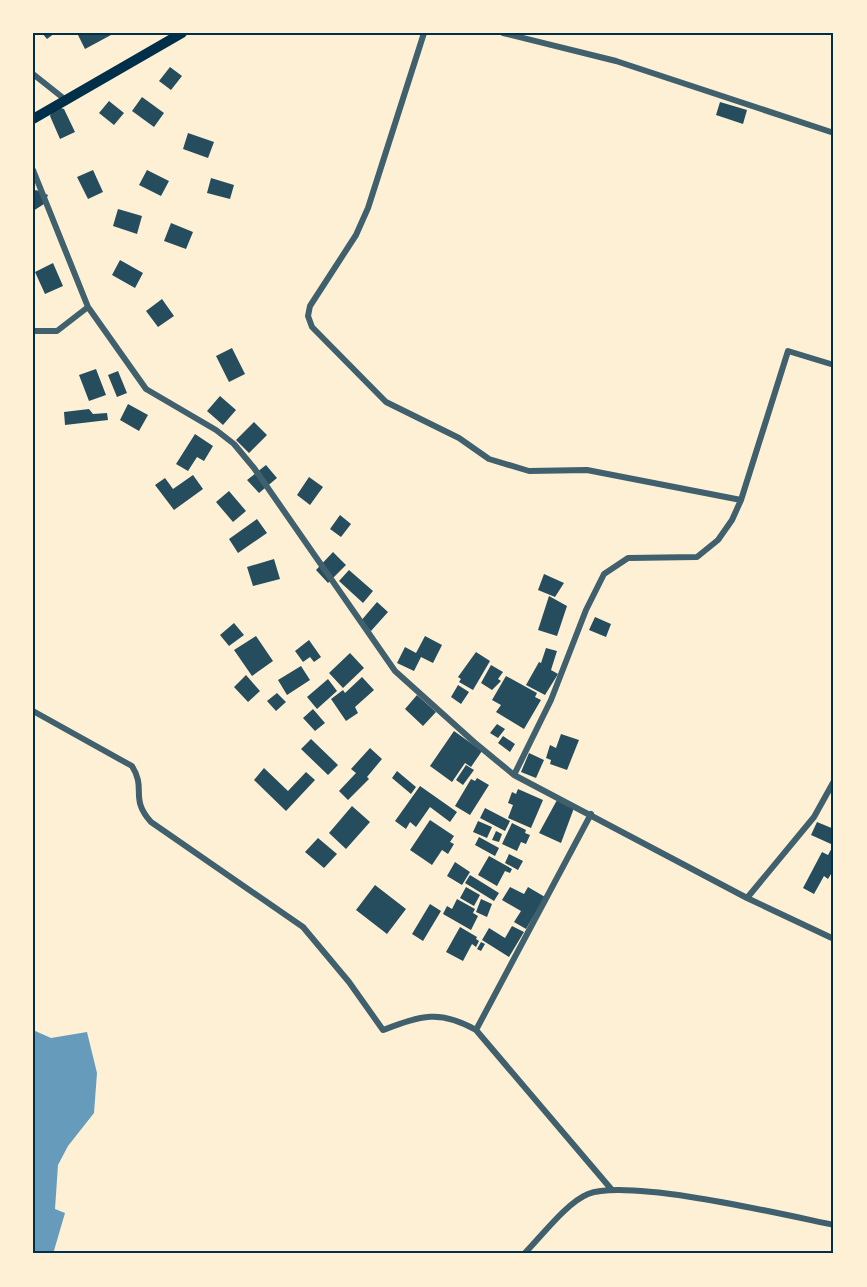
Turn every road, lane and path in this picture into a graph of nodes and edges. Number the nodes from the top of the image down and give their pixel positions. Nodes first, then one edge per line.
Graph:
1 (182, 33) edge
2 (424, 33) edge
3 (503, 33) edge
4 (33, 74) edge
5 (68, 101) junction
6 (33, 118) edge
7 (834, 132) edge
8 (33, 170) edge
9 (88, 308) junction
10 (33, 331) edge
11 (834, 365) edge
12 (741, 500) junction
13 (33, 711) edge
14 (514, 774) junction
15 (834, 781) edge
16 (591, 814) junction
17 (747, 898) junction
18 (834, 939) edge
19 (476, 1030) junction
20 (612, 1191) junction
21 (834, 1225) edge
22 (524, 1254) edge

1 - 5 highway
2 - 12 street
3 - 7 street
4 - 5 street
5 - 6 highway
8 - 9 street
9 - 10 street
9 - 14 street
11 - 12 street
12 - 14 street
13 - 19 street
14 - 16 street
15 - 17 street
16 - 17 street
16 - 19 street
17 - 18 street
19 - 20 street
20 - 21 street
20 - 22 street

